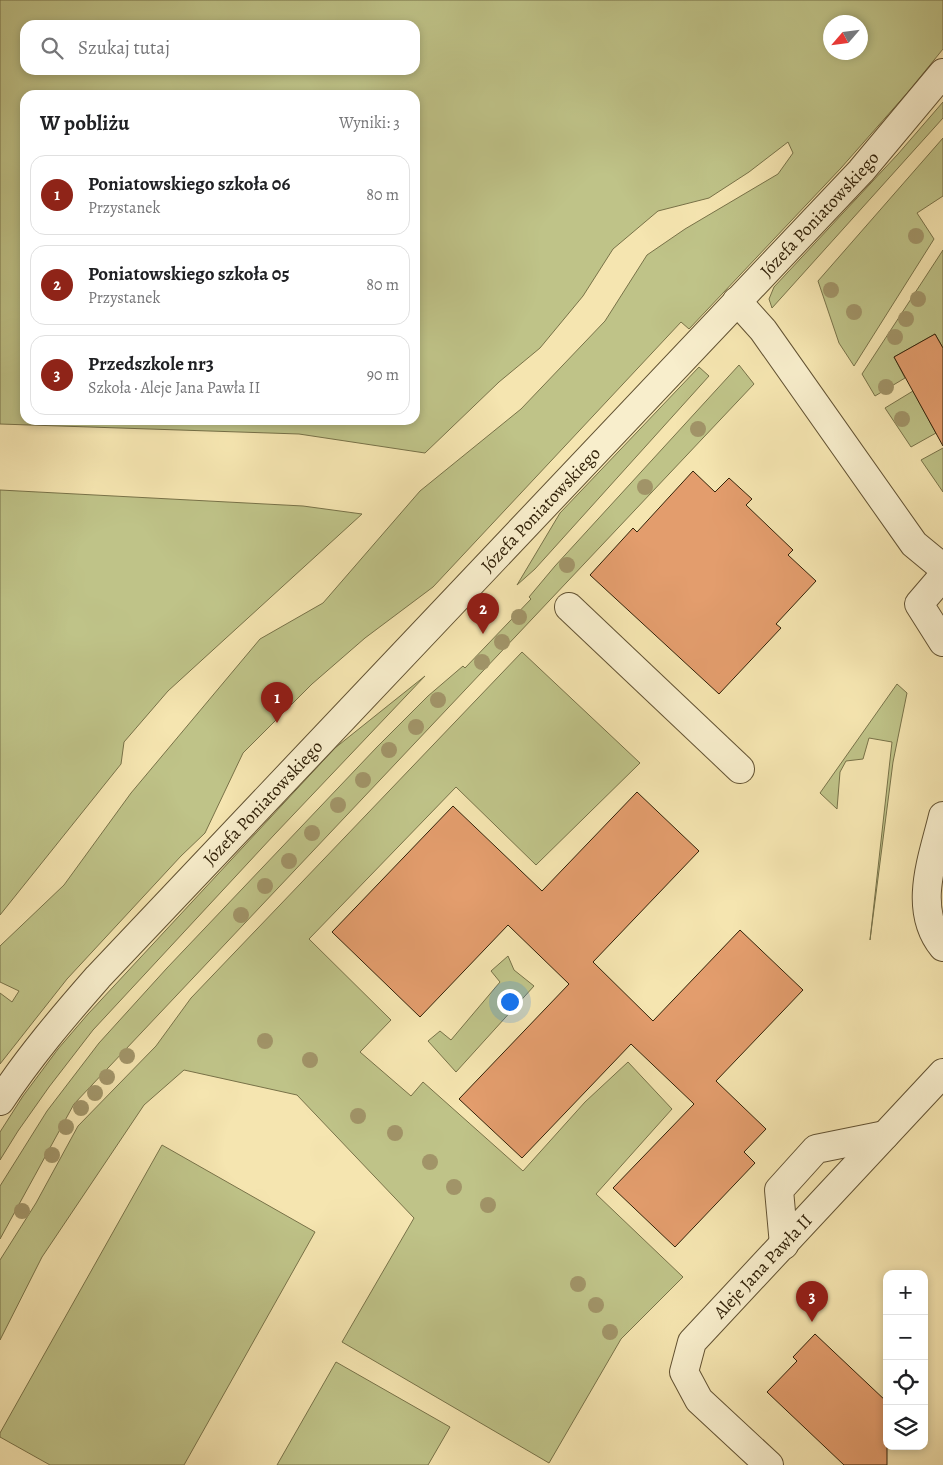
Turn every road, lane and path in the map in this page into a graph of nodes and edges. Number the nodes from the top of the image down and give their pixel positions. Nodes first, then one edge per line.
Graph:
1 (943, 73) edge
2 (736, 301) junction
3 (943, 568) edge
4 (943, 576) edge
5 (569, 607) dead end
6 (943, 642) edge
7 (740, 769) dead end
8 (943, 816) edge
9 (943, 947) edge
10 (943, 1073) edge
11 (0, 1101) edge
12 (885, 1135) junction
13 (784, 1245) junction
14 (770, 1465) edge

1 - 2 street, Józefa Poniatowskiego
2 - 3 street
2 - 11 street, Józefa Poniatowskiego
4 - 6 street
5 - 7 street
8 - 9 street
10 - 12 street, Aleje Jana Pawła II
12 - 13 street, Aleje Jana Pawła II
12 - 13 street
13 - 14 street, Aleje Jana Pawła II

